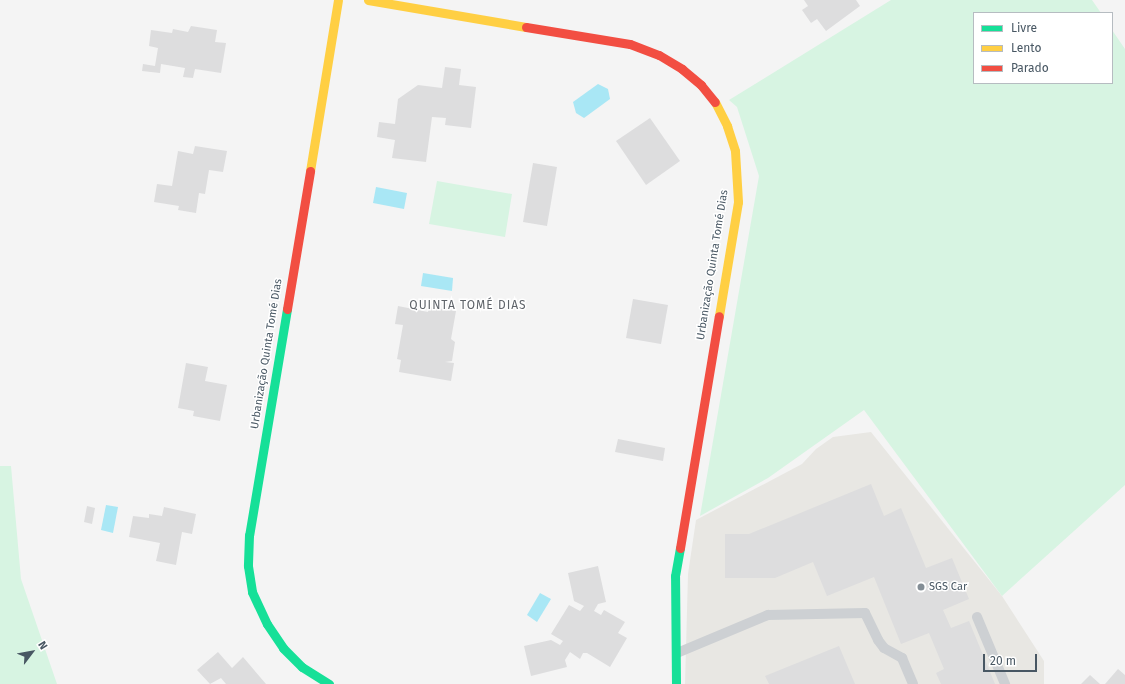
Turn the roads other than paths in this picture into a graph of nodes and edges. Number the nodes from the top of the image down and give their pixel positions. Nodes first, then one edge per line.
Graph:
1 (338, 0) edge
2 (368, 0) edge
3 (978, 617) dead end
4 (677, 653) junction
5 (329, 684) edge
6 (676, 684) edge
7 (913, 684) edge
8 (1006, 684) edge

1 - 5 street, Urbanização Quinta Tomé Dias
2 - 4 street, Urbanização Quinta Tomé Dias
3 - 8 lane
4 - 6 street, Urbanização Quinta Tomé Dias
4 - 7 lane

